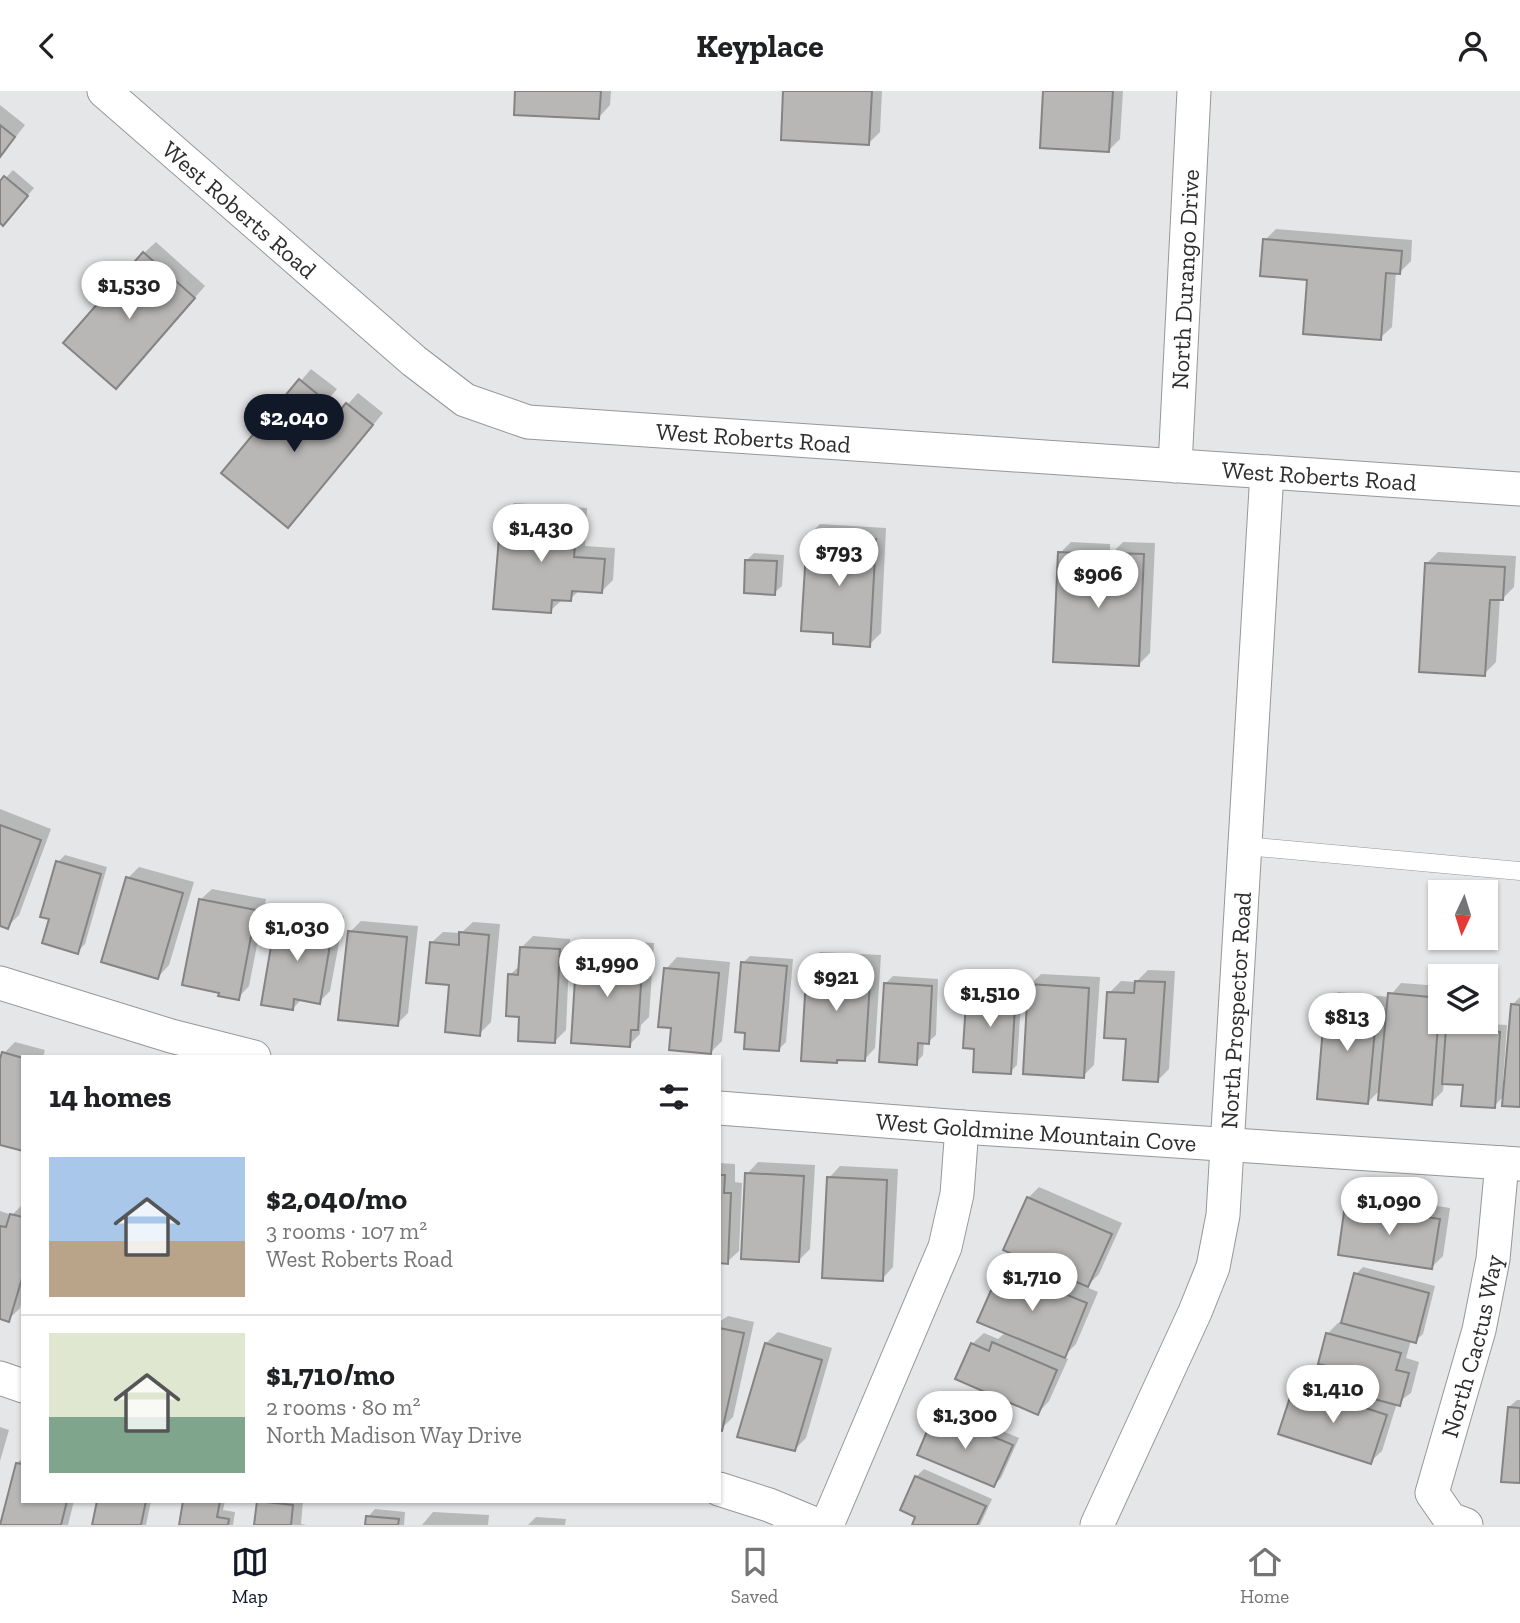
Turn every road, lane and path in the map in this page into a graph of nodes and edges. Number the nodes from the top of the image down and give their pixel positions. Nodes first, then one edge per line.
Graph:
1 (104, 91) edge
2 (1194, 91) edge
3 (1175, 466) junction
4 (1267, 472) junction
5 (1520, 489) edge
6 (1245, 846) junction
7 (1520, 871) edge
8 (0, 983) edge
9 (246, 1055) edge
10 (721, 1108) edge
11 (962, 1127) junction
12 (1227, 1145) junction
13 (1511, 1164) edge
14 (0, 1378) edge
15 (21, 1385) edge
16 (721, 1490) edge
17 (1458, 1522) edge
18 (817, 1525) edge
19 (827, 1525) edge
20 (1097, 1525) edge

1 - 3 street, West Roberts Road
2 - 3 street, North Durango Drive
3 - 4 street, West Roberts Road
4 - 5 street, West Roberts Road
4 - 6 street, North Prospector Road
6 - 7 lane
6 - 12 street, North Prospector Road
8 - 9 street
10 - 11 street, West Goldmine Mountain Cove
11 - 12 street, West Goldmine Mountain Cove
11 - 19 street
12 - 13 street, West Goldmine Mountain Cove
12 - 20 street, North Prospector Road
13 - 17 street, North Cactus Way
14 - 15 street
16 - 18 street

